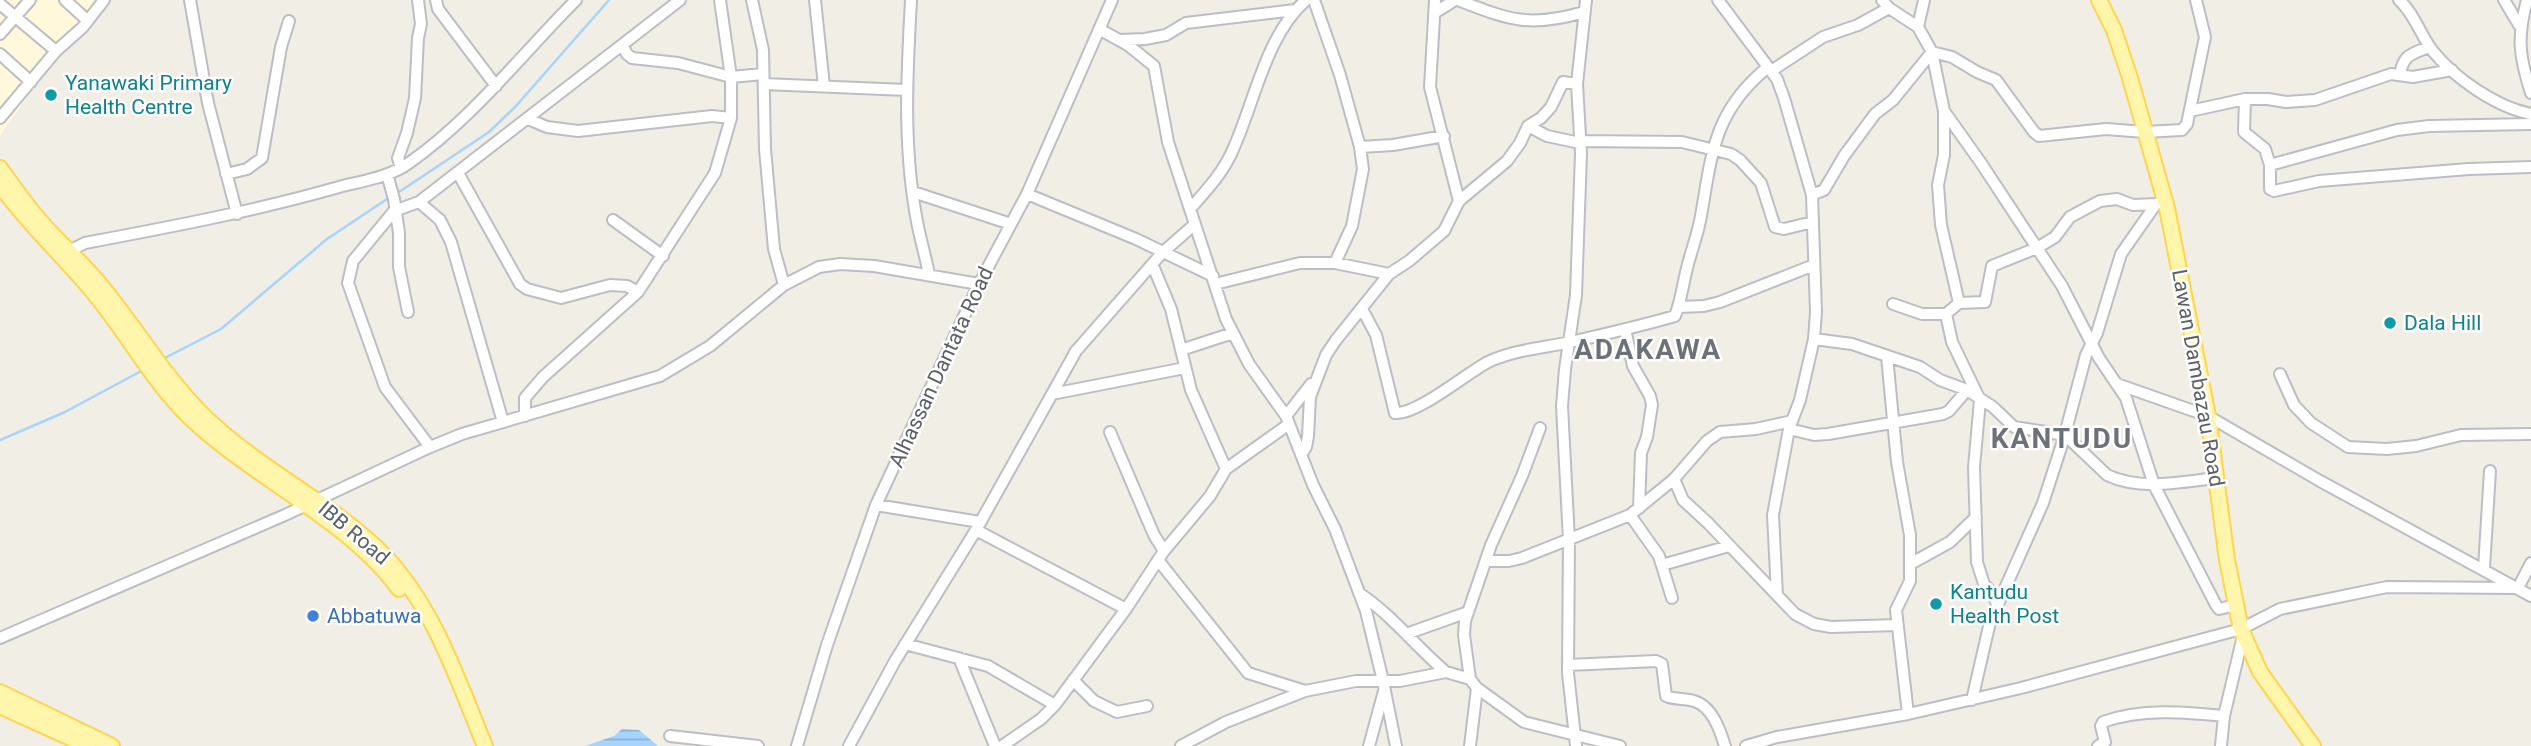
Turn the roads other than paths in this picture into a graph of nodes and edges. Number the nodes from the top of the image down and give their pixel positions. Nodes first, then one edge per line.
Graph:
1 (30, 0) edge
2 (65, 0) edge
3 (104, 0) edge
4 (190, 0) edge
5 (418, 0) edge
6 (436, 0) edge
7 (576, 0) edge
8 (680, 0) edge
9 (720, 0) edge
10 (752, 0) edge
11 (814, 0) edge
12 (911, 0) edge
13 (1112, 0) edge
14 (1313, 0) edge
15 (1457, 0) edge
16 (1586, 0) edge
17 (1718, 0) edge
18 (1924, 0) edge
19 (2099, 0) edge
20 (2196, 0) edge
21 (2399, 0) edge
22 (2504, 0) edge
23 (2527, 0) edge
24 (1434, 3) edge
25 (0, 4) edge
26 (1885, 4) edge
27 (1295, 10) junction
28 (1584, 12) junction
29 (15, 17) junction
30 (87, 20) junction
31 (289, 21) dead end
32 (2519, 25) junction
33 (1918, 27) junction
34 (1099, 29) junction
35 (0, 34) edge
36 (1120, 40) junction
37 (622, 45) junction
38 (2430, 47) junction
39 (56, 51) junction
40 (1932, 52) junction
41 (0, 54) edge
42 (1769, 69) junction
43 (2452, 70) junction
44 (2400, 75) junction
45 (731, 77) junction
46 (764, 79) junction
47 (31, 82) junction
48 (1577, 83) junction
49 (496, 86) junction
50 (824, 86) junction
51 (906, 90) junction
52 (2531, 93) edge
53 (2245, 99) junction
54 (1944, 111) junction
55 (2190, 111) junction
56 (2531, 114) edge
57 (0, 118) edge
58 (731, 118) junction
59 (528, 119) junction
60 (2531, 124) edge
61 (1528, 126) junction
62 (2145, 132) junction
63 (1444, 136) junction
64 (1580, 142) junction
65 (1360, 146) junction
66 (1712, 149) junction
67 (2270, 165) junction
68 (0, 167) edge
69 (2531, 167) edge
70 (401, 168) junction
71 (458, 173) junction
72 (226, 174) junction
73 (387, 174) junction
74 (0, 184) edge
75 (913, 192) junction
76 (1027, 194) junction
77 (1812, 195) junction
78 (1459, 201) junction
79 (419, 202) junction
80 (2160, 202) junction
81 (1190, 209) junction
82 (394, 211) junction
83 (237, 214) junction
84 (613, 220) dead end
85 (1813, 222) junction
86 (1011, 224) junction
87 (1195, 225) junction
88 (2037, 248) junction
89 (69, 251) junction
90 (1163, 253) junction
91 (663, 257) junction
92 (1335, 263) junction
93 (1814, 265) junction
94 (1153, 266) junction
95 (929, 274) junction
96 (1389, 274) junction
97 (1214, 280) junction
98 (979, 284) junction
99 (784, 285) junction
100 (638, 292) junction
101 (1959, 303) junction
102 (1892, 304) dead end
103 (1678, 306) junction
104 (1362, 309) junction
105 (408, 312) dead end
106 (1946, 314) junction
107 (1625, 329) junction
108 (1233, 332) junction
109 (1814, 339) junction
110 (1569, 343) junction
111 (2092, 345) junction
112 (140, 347) junction
113 (1181, 350) junction
114 (1887, 356) junction
115 (1185, 368) junction
116 (2280, 374) dead end
117 (1317, 377) junction
118 (2116, 383) junction
119 (1967, 390) junction
120 (1052, 394) junction
121 (1980, 400) junction
122 (525, 416) junction
123 (2208, 416) junction
124 (1287, 420) junction
125 (503, 422) junction
126 (1892, 423) junction
127 (1791, 425) junction
128 (1540, 428) dead end
129 (1110, 432) dead end
130 (2531, 434) edge
131 (2065, 435) junction
132 (430, 447) junction
133 (1301, 455) junction
134 (1226, 469) junction
135 (2490, 471) dead end
136 (2216, 478) junction
137 (1674, 479) junction
138 (2154, 485) junction
139 (311, 503) junction
140 (876, 505) junction
141 (1634, 511) junction
142 (1976, 517) junction
143 (978, 526) junction
144 (1569, 540) junction
145 (1730, 546) junction
146 (1161, 556) junction
147 (1486, 561) junction
148 (1912, 563) junction
149 (2531, 564) edge
150 (1662, 565) junction
151 (2484, 568) junction
152 (2518, 588) junction
153 (1359, 593) junction
154 (1777, 596) junction
155 (2531, 596) edge
156 (1672, 598) dead end
157 (1997, 605) junction
158 (2236, 605) junction
159 (1126, 609) junction
160 (1468, 612) junction
161 (1898, 625) junction
162 (2242, 632) junction
163 (1406, 634) junction
164 (0, 638) edge
165 (905, 644) junction
166 (959, 658) junction
167 (1568, 665) junction
168 (1446, 672) junction
169 (1073, 680) junction
170 (1474, 684) junction
171 (1384, 685) junction
172 (1305, 691) junction
173 (0, 692) edge
174 (1972, 700) junction
175 (1055, 705) junction
176 (0, 706) edge
177 (1147, 706) dead end
178 (1908, 714) junction
179 (2224, 716) junction
180 (1574, 733) junction
181 (670, 736) dead end
182 (70, 742) edge
183 (1765, 743) edge
184 (2103, 745) edge
185 (88, 746) edge
186 (112, 746) edge
187 (475, 746) edge
188 (485, 746) edge
189 (758, 746) edge
190 (797, 746) edge
191 (849, 746) edge
192 (995, 746) edge
193 (1002, 746) edge
194 (1181, 746) edge
195 (1369, 746) edge
196 (1396, 746) edge
197 (1470, 746) edge
198 (1576, 746) edge
199 (1620, 746) edge
200 (1725, 746) edge
201 (1746, 746) edge
202 (2221, 746) edge
203 (2313, 746) edge

1 - 29 street
2 - 30 street
3 - 30 street
4 - 72 street
5 - 70 street
6 - 49 street
7 - 49 street
8 - 37 street
9 - 45 street
10 - 46 street
11 - 50 street
12 - 51 street
13 - 34 street, Alhassan Dantata Road
14 - 27 street
14 - 65 street
15 - 24 street
15 - 28 street
16 - 28 street
17 - 42 street
18 - 33 street
19 - 62 main road, Lawan Dambazau Road
20 - 55 street
21 - 38 street
22 - 32 street
23 - 32 street
24 - 63 street
25 - 29 street
26 - 33 street
26 - 42 street
27 - 36 street
27 - 81 street
28 - 48 street
29 - 35 street
29 - 39 street
30 - 39 street
31 - 72 street
32 - 52 street
33 - 40 street
34 - 36 street
34 - 76 street, Alhassan Dantata Road
36 - 81 street
37 - 45 street
37 - 59 street
38 - 43 street
38 - 44 street
39 - 47 street
40 - 54 street
40 - 62 street
40 - 77 street
41 - 47 street
42 - 66 street
42 - 77 street
43 - 44 street
43 - 56 street
44 - 53 street
45 - 46 street
45 - 58 street
46 - 50 street
46 - 99 street
47 - 57 street
48 - 61 street
48 - 64 street
49 - 70 street
50 - 51 street
51 - 75 street
53 - 55 street
53 - 67 street
54 - 88 street
54 - 101 street
55 - 62 street
58 - 59 street
58 - 91 street
59 - 71 street
60 - 67 street
61 - 64 street
61 - 78 street
62 - 80 main road, Lawan Dambazau Road
63 - 65 street
63 - 78 street
64 - 66 street
64 - 110 street
65 - 92 street
66 - 85 street
66 - 103 street
67 - 69 street
68 - 89 main road
70 - 73 street
71 - 79 street
71 - 100 street
72 - 83 street
73 - 82 street
73 - 83 street
74 - 112 main road
75 - 86 street
75 - 95 street
76 - 86 street, Alhassan Dantata Road
76 - 90 street
77 - 85 street
78 - 96 street
79 - 82 street
79 - 125 street
80 - 88 street
80 - 111 street
80 - 123 main road, Lawan Dambazau Road
81 - 87 street
82 - 105 street
82 - 132 street
83 - 89 street
84 - 91 street
85 - 93 street
86 - 98 street, Alhassan Dantata Road
87 - 90 street
87 - 97 street
88 - 101 street
88 - 111 street
89 - 112 main road
90 - 94 street
90 - 97 street
91 - 100 street
92 - 96 street
92 - 97 street
93 - 103 street
93 - 109 street
94 - 113 street
94 - 120 street
95 - 98 street
95 - 99 street
96 - 104 street
97 - 108 street
98 - 140 street, Alhassan Dantata Road
99 - 122 street
100 - 122 street
101 - 106 street
102 - 106 street
103 - 107 street
104 - 110 street
104 - 117 street
106 - 121 street
107 - 110 street
107 - 141 street
108 - 113 street
108 - 124 street
109 - 114 street
109 - 127 street
110 - 144 street
111 - 118 street
111 - 131 street
112 - 139 main road, IBB Road
113 - 115 street
114 - 119 street
114 - 126 street
115 - 120 street
115 - 134 street
116 - 130 street
117 - 124 street
117 - 133 street
118 - 123 street
118 - 138 street
119 - 121 street
119 - 126 street
120 - 143 street
121 - 131 street
121 - 142 street
122 - 125 street
123 - 136 main road, Lawan Dambazau Road
123 - 151 street
124 - 133 street
124 - 134 street
125 - 132 street
126 - 127 street
126 - 148 street
127 - 137 street
127 - 154 street
128 - 147 street
129 - 146 street
131 - 138 street
131 - 157 street
132 - 139 street
133 - 153 street
134 - 146 street
135 - 151 street
136 - 138 street
136 - 158 main road, Lawan Dambazau Road
137 - 141 street
137 - 145 street
138 - 158 street
139 - 164 street
139 - 187 main road, IBB Road
139 - 188 main road, IBB Road
140 - 143 street
140 - 190 street, Alhassan Dantata Road
141 - 144 street
141 - 150 street
142 - 148 street
142 - 157 street
143 - 159 street
143 - 165 street
144 - 147 street
144 - 167 street
145 - 150 street
145 - 154 street
146 - 159 street
146 - 172 street
147 - 160 street
148 - 161 street
149 - 152 street
150 - 156 street
151 - 152 street
152 - 155 street
152 - 162 street
153 - 163 street
153 - 171 street
154 - 161 street
157 - 174 street
158 - 162 main road, Lawan Dambazau Road
159 - 169 street
160 - 163 street
160 - 170 street
161 - 178 street
162 - 174 street
162 - 179 street
162 - 203 main road, Lawan Dambazau Road
163 - 168 street
165 - 166 street
165 - 191 street
166 - 175 street
166 - 192 street
167 - 180 street
167 - 200 street
168 - 170 street
168 - 171 street
169 - 175 street
169 - 177 street
170 - 180 street
170 - 197 street
171 - 172 street
171 - 195 street
171 - 196 street
172 - 194 street
173 - 186 main road
174 - 178 street
175 - 193 street
176 - 182 main road
178 - 183 street
179 - 184 street
179 - 202 street
180 - 198 street
180 - 199 street
181 - 189 street
182 - 185 main road
183 - 201 street

